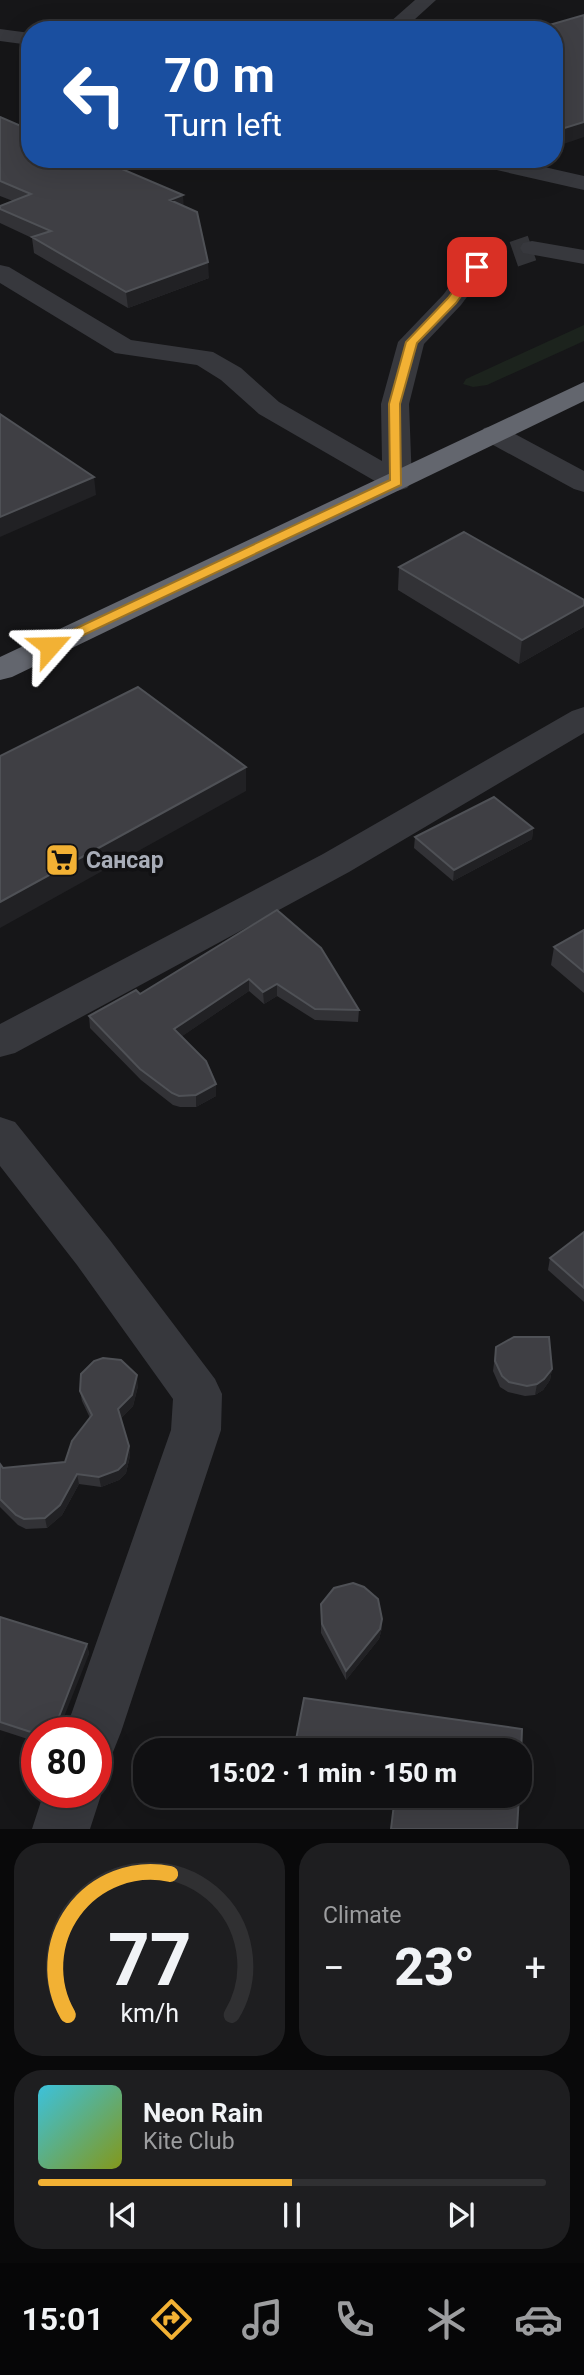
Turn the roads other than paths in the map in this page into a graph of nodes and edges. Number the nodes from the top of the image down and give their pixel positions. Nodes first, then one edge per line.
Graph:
1 (427, 0) edge
2 (402, 21) edge
3 (0, 36) edge
4 (21, 38) edge
5 (518, 168) edge
6 (584, 183) edge
7 (533, 248) tunnel mouth
8 (584, 257) edge
9 (477, 267) tunnel mouth
10 (0, 272) edge
11 (584, 390) edge
12 (494, 434) junction
13 (571, 468) edge
14 (397, 482) junction
15 (584, 483) edge
16 (0, 670) edge
17 (584, 718) edge
18 (0, 1042) edge
19 (0, 1134) edge
20 (98, 1717) edge
21 (68, 1808) edge
22 (61, 1829) edge

1 - 2 street
3 - 4 street
5 - 6 street
7 - 8 street
9 - 14 street
10 - 14 street
11 - 12 highway
12 - 13 street
12 - 14 highway
13 - 15 street
14 - 16 highway
17 - 18 street
19 - 20 street
21 - 22 street

